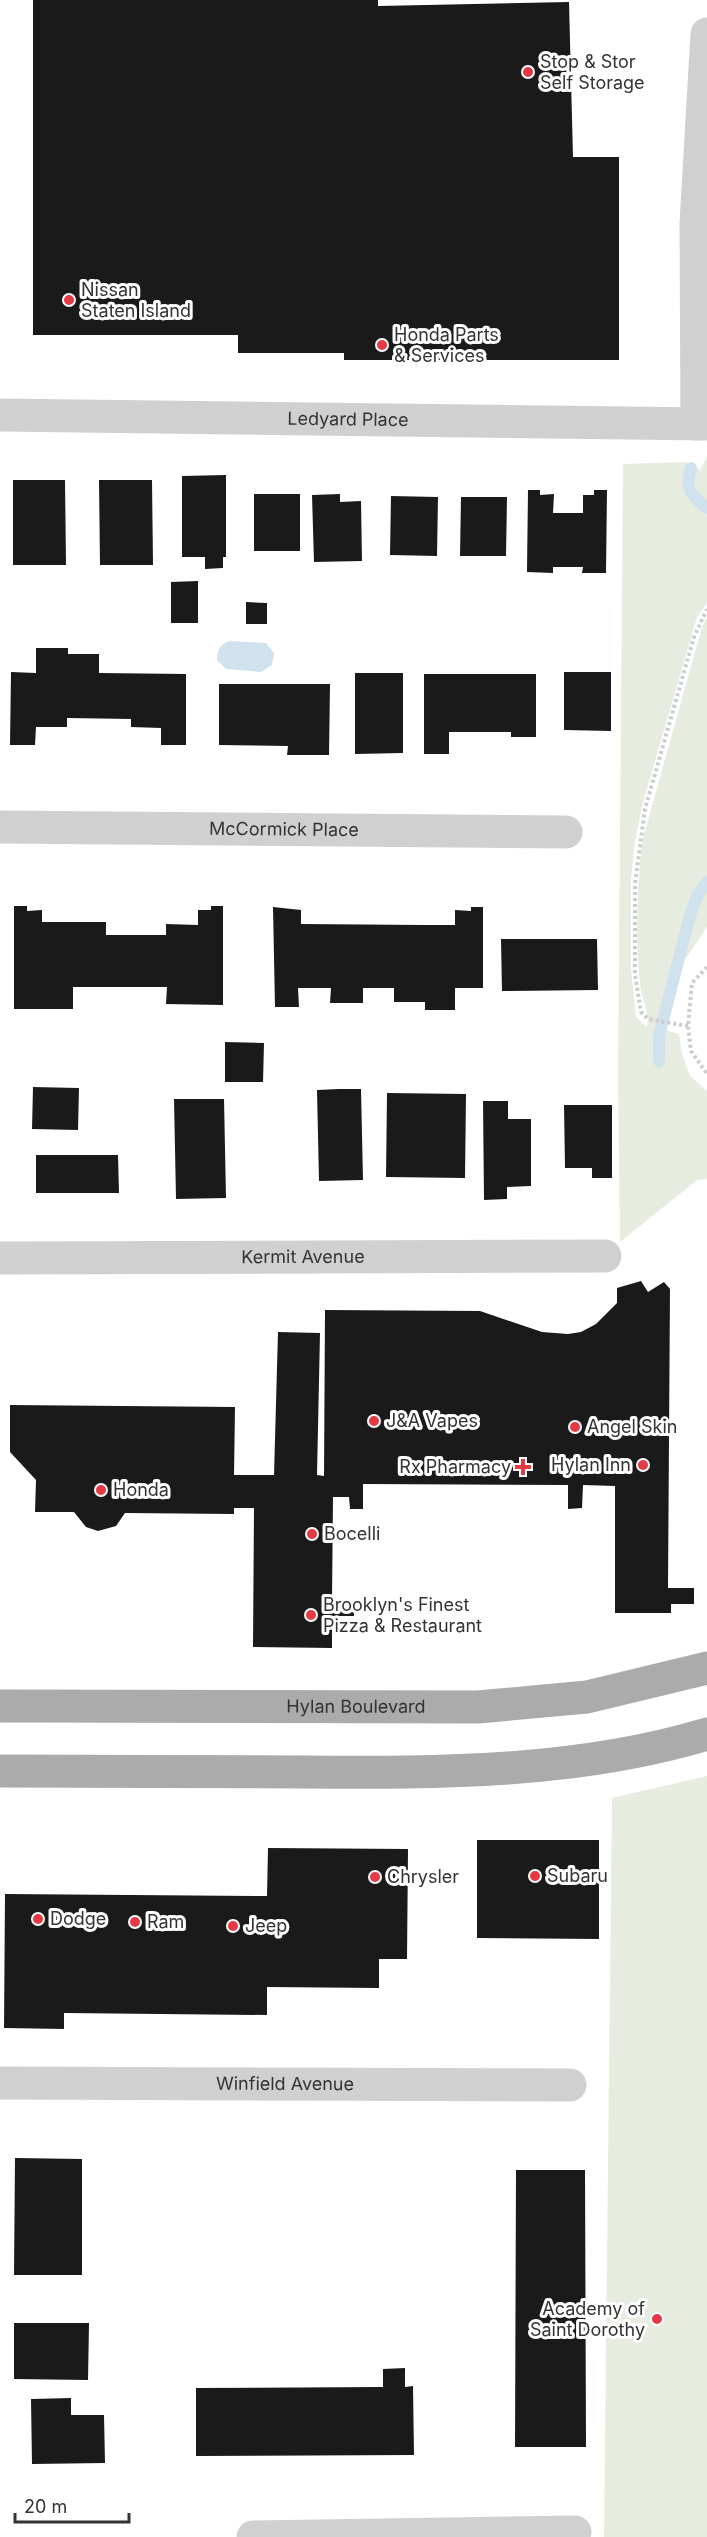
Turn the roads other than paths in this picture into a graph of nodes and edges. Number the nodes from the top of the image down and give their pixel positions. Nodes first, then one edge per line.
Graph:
1 (707, 34) edge
2 (0, 415) edge
3 (702, 424) edge
4 (0, 827) edge
5 (566, 832) dead end
6 (605, 1256) dead end
7 (0, 1258) edge
8 (707, 1668) edge
9 (0, 1706) edge
10 (707, 1734) edge
11 (0, 1771) edge
12 (0, 2083) edge
13 (570, 2085) dead end
14 (575, 2532) dead end
15 (253, 2537) edge

1 - 3 street
2 - 3 street, Ledyard Place
4 - 5 street, McCormick Place
6 - 7 street, Kermit Avenue
8 - 9 main road, Hylan Boulevard
10 - 11 main road
12 - 13 street, Winfield Avenue
14 - 15 street

